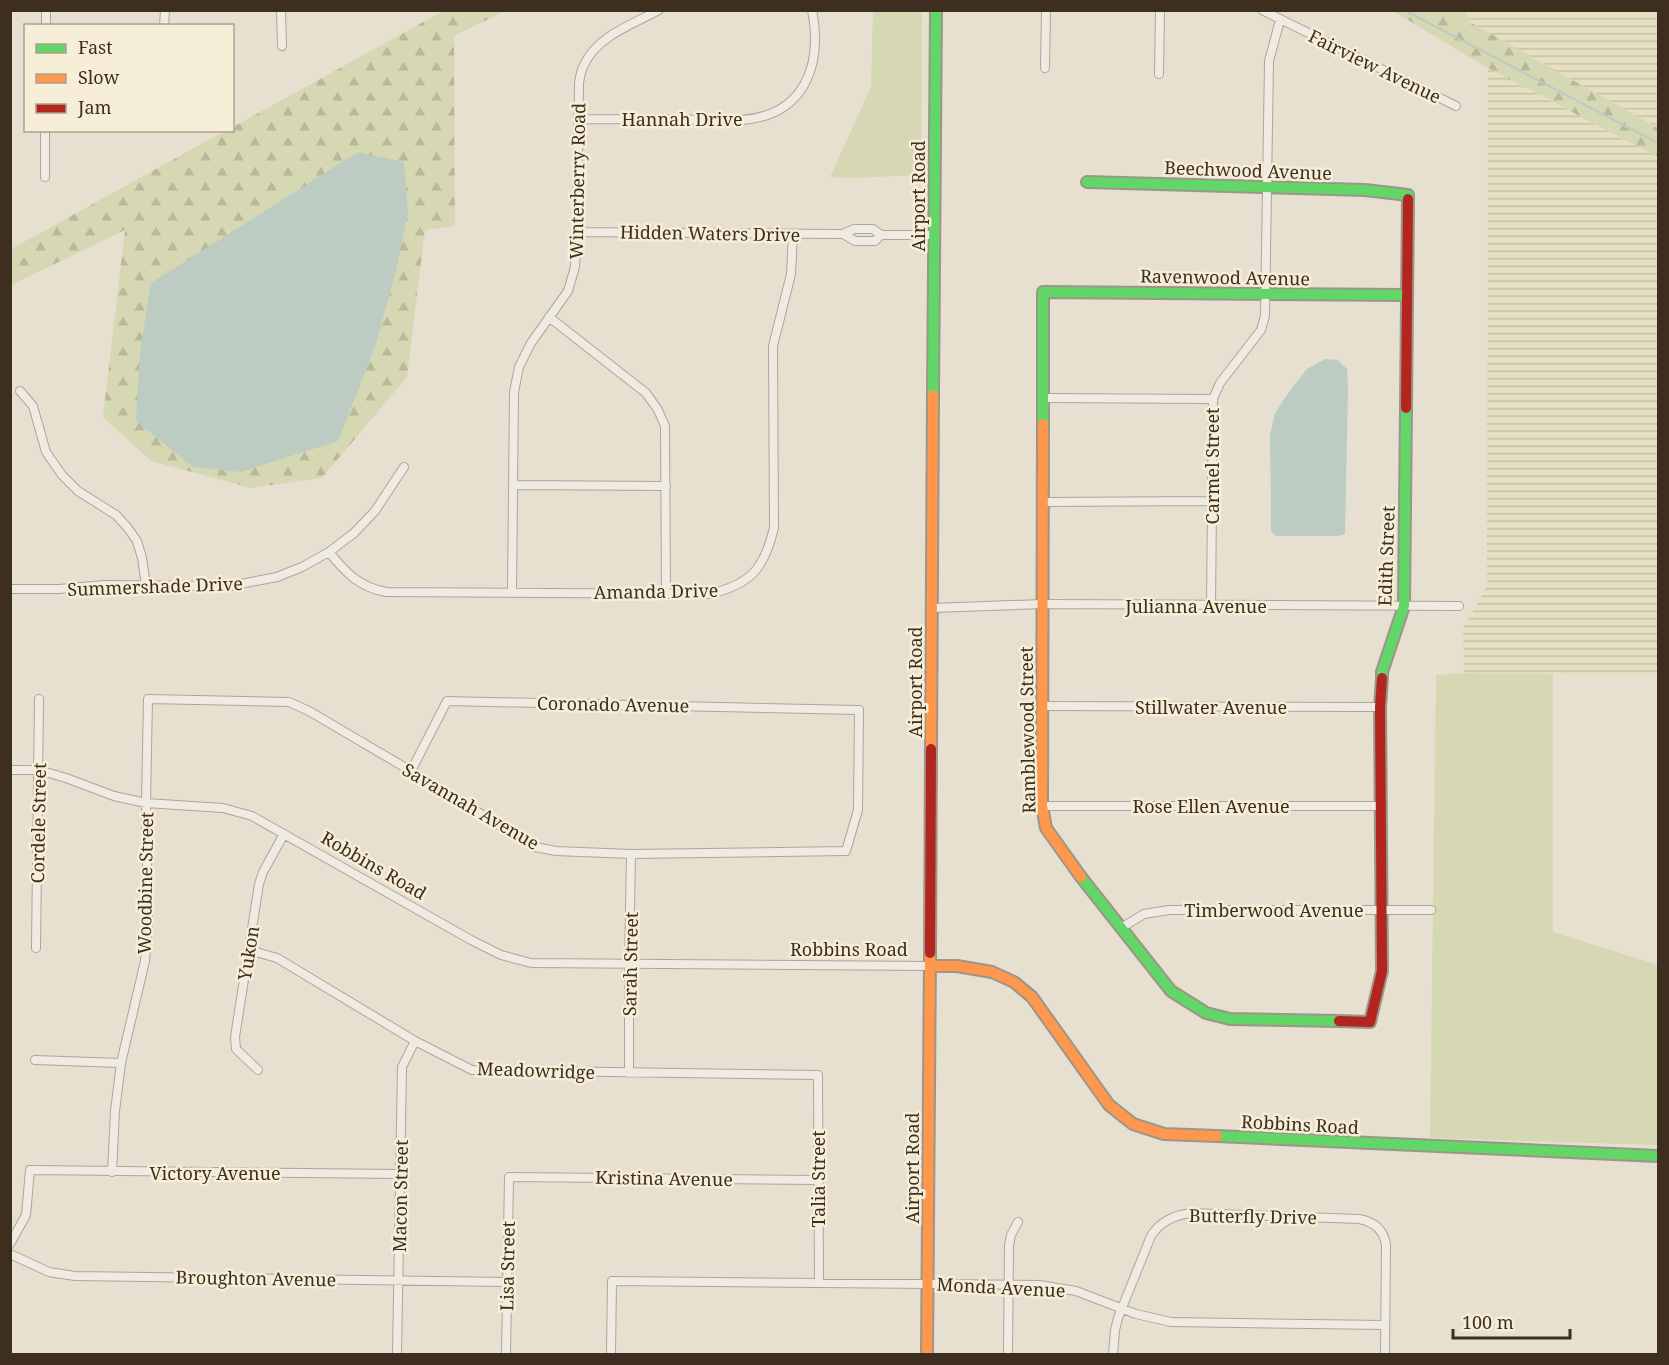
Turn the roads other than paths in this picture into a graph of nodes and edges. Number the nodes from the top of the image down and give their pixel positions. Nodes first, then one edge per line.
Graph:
1 (281, 10) edge
2 (659, 10) edge
3 (812, 10) edge
4 (936, 10) edge
5 (1046, 10) edge
6 (1160, 10) edge
7 (1262, 10) edge
8 (1280, 20) junction
9 (282, 46) dead end
10 (1045, 68) dead end
11 (1159, 74) dead end
12 (1456, 106) dead end
13 (578, 119) junction
14 (45, 132) edge
15 (45, 177) dead end
16 (1087, 182) dead end
17 (1268, 186) junction
18 (1408, 195) joint
19 (578, 232) junction
20 (793, 234) junction
21 (843, 234) junction
22 (881, 235) junction
23 (934, 235) junction
24 (1043, 292) joint
25 (1266, 294) junction
26 (1406, 295) junction
27 (549, 317) junction
28 (20, 392) dead end
29 (1043, 398) junction
30 (1212, 399) junction
31 (404, 467) dead end
32 (513, 485) junction
33 (666, 486) junction
34 (1212, 501) junction
35 (1043, 502) junction
36 (329, 552) junction
37 (146, 585) junction
38 (10, 589) edge
39 (512, 592) junction
40 (666, 593) junction
41 (1042, 604) junction
42 (1211, 606) junction
43 (1404, 606) junction
44 (1459, 606) dead end
45 (932, 608) junction
46 (39, 699) dead end
47 (148, 699) joint
48 (1042, 706) junction
49 (1380, 707) junction
50 (10, 770) edge
51 (39, 770) junction
52 (411, 771) junction
53 (146, 802) junction
54 (1042, 806) junction
55 (1380, 806) junction
56 (284, 834) junction
57 (846, 852) joint
58 (632, 854) junction
59 (1382, 910) junction
60 (1431, 910) dead end
61 (1121, 928) junction
62 (36, 948) dead end
63 (249, 950) junction
64 (629, 965) junction
65 (930, 966) junction
66 (1370, 1022) joint
67 (415, 1041) junction
68 (35, 1060) dead end
69 (121, 1063) junction
70 (258, 1070) dead end
71 (629, 1073) junction
72 (818, 1075) joint
73 (1659, 1156) edge
74 (112, 1172) junction
75 (400, 1174) junction
76 (509, 1177) joint
77 (818, 1180) junction
78 (1018, 1222) dead end
79 (10, 1244) edge
80 (10, 1254) edge
81 (399, 1279) junction
82 (507, 1282) junction
83 (819, 1283) junction
84 (928, 1284) junction
85 (1009, 1285) junction
86 (1121, 1308) junction
87 (1385, 1325) junction
88 (397, 1354) edge
89 (506, 1354) edge
90 (611, 1354) edge
91 (927, 1354) edge
92 (1008, 1354) edge
93 (1113, 1354) edge
94 (1385, 1354) edge

1 - 9 street
2 - 13 street, Winterberry Road
3 - 13 street, Hannah Drive
4 - 23 street, Airport Road
5 - 10 street
6 - 11 street
7 - 8 street, Fairview Avenue
8 - 12 street, Fairview Avenue
8 - 17 street, Carmel Street
13 - 19 street, Winterberry Road
14 - 15 street
16 - 17 street, Beechwood Avenue
17 - 18 street, Beechwood Avenue
17 - 25 street, Carmel Street
18 - 26 street, Edith Street
19 - 20 street, Hidden Waters Drive
19 - 27 street, Winterberry Road
20 - 21 street, Hidden Waters Drive
20 - 40 street, Amanda Drive
21 - 22 street, Hidden Waters Drive
21 - 22 street, Hidden Waters Drive
22 - 23 street, Hidden Waters Drive
23 - 45 street, Airport Road
24 - 25 street, Ravenwood Avenue
24 - 29 street, Ramblewood Street
25 - 26 street, Ravenwood Avenue
25 - 30 street, Carmel Street
26 - 43 street, Edith Street
27 - 32 street, Winterberry Road
27 - 33 street
28 - 37 street
29 - 30 street
29 - 35 street, Ramblewood Street
30 - 34 street, Carmel Street
31 - 36 street, Summershade Drive
32 - 33 street
32 - 39 street, Winterberry Road
33 - 40 street
34 - 35 street
34 - 42 street, Carmel Street
35 - 41 street, Ramblewood Street
36 - 37 street, Summershade Drive
36 - 39 street, Amanda Drive
37 - 38 street, Summershade Drive
39 - 40 street, Amanda Drive
41 - 42 street, Julianna Avenue
41 - 45 street, Julianna Avenue
41 - 48 street, Ramblewood Street
42 - 43 street, Julianna Avenue
43 - 44 street, Julianna Avenue
43 - 49 street, Edith Street
45 - 65 street, Airport Road
46 - 51 street, Cordele Street
47 - 52 street, Savannah Avenue
47 - 53 street, Woodbine Street
48 - 49 street, Stillwater Avenue
48 - 54 street, Ramblewood Street
49 - 55 street, Edith Street
50 - 51 street, Robbins Road
51 - 53 street, Robbins Road
51 - 62 street, Cordele Street
52 - 57 street, Coronado Avenue
52 - 58 street, Savannah Avenue
53 - 56 street, Robbins Road
53 - 69 street, Woodbine Street
54 - 55 street, Rose Ellen Avenue
54 - 61 street, Ramblewood Street
55 - 59 street, Edith Street
56 - 63 street, Yukon
56 - 64 street, Robbins Road
57 - 58 street, Savannah Avenue
58 - 64 street, Sarah Street
59 - 60 street, Timberwood Avenue
59 - 61 street, Timberwood Avenue
59 - 66 street, Edith Street
61 - 66 street, Ramblewood Street
63 - 67 street, Meadowridge
63 - 70 street, Yukon
64 - 65 street, Robbins Road
64 - 71 street, Sarah Street
65 - 73 street, Robbins Road
65 - 84 street, Airport Road
67 - 71 street, Meadowridge
67 - 75 street, Macon Street
68 - 69 street
69 - 74 street, Woodbine Street
71 - 72 street, Meadowridge
72 - 77 street, Talia Street
74 - 75 street, Victory Avenue
74 - 79 street, Victory Avenue
75 - 81 street, Macon Street
76 - 77 street, Kristina Avenue
76 - 82 street, Lisa Street
77 - 83 street, Talia Street
78 - 85 street
80 - 81 street, Broughton Avenue
81 - 82 street, Broughton Avenue
81 - 88 street, Macon Street
82 - 89 street, Lisa Street
83 - 84 street, Monda Avenue
83 - 90 street, Monda Avenue
84 - 85 street, Monda Avenue
84 - 91 street, Airport Road
85 - 86 street, Monda Avenue
85 - 92 street
86 - 87 street, Monda Avenue
86 - 87 street, Butterfly Drive
86 - 93 street, Butterfly Drive
87 - 94 street

